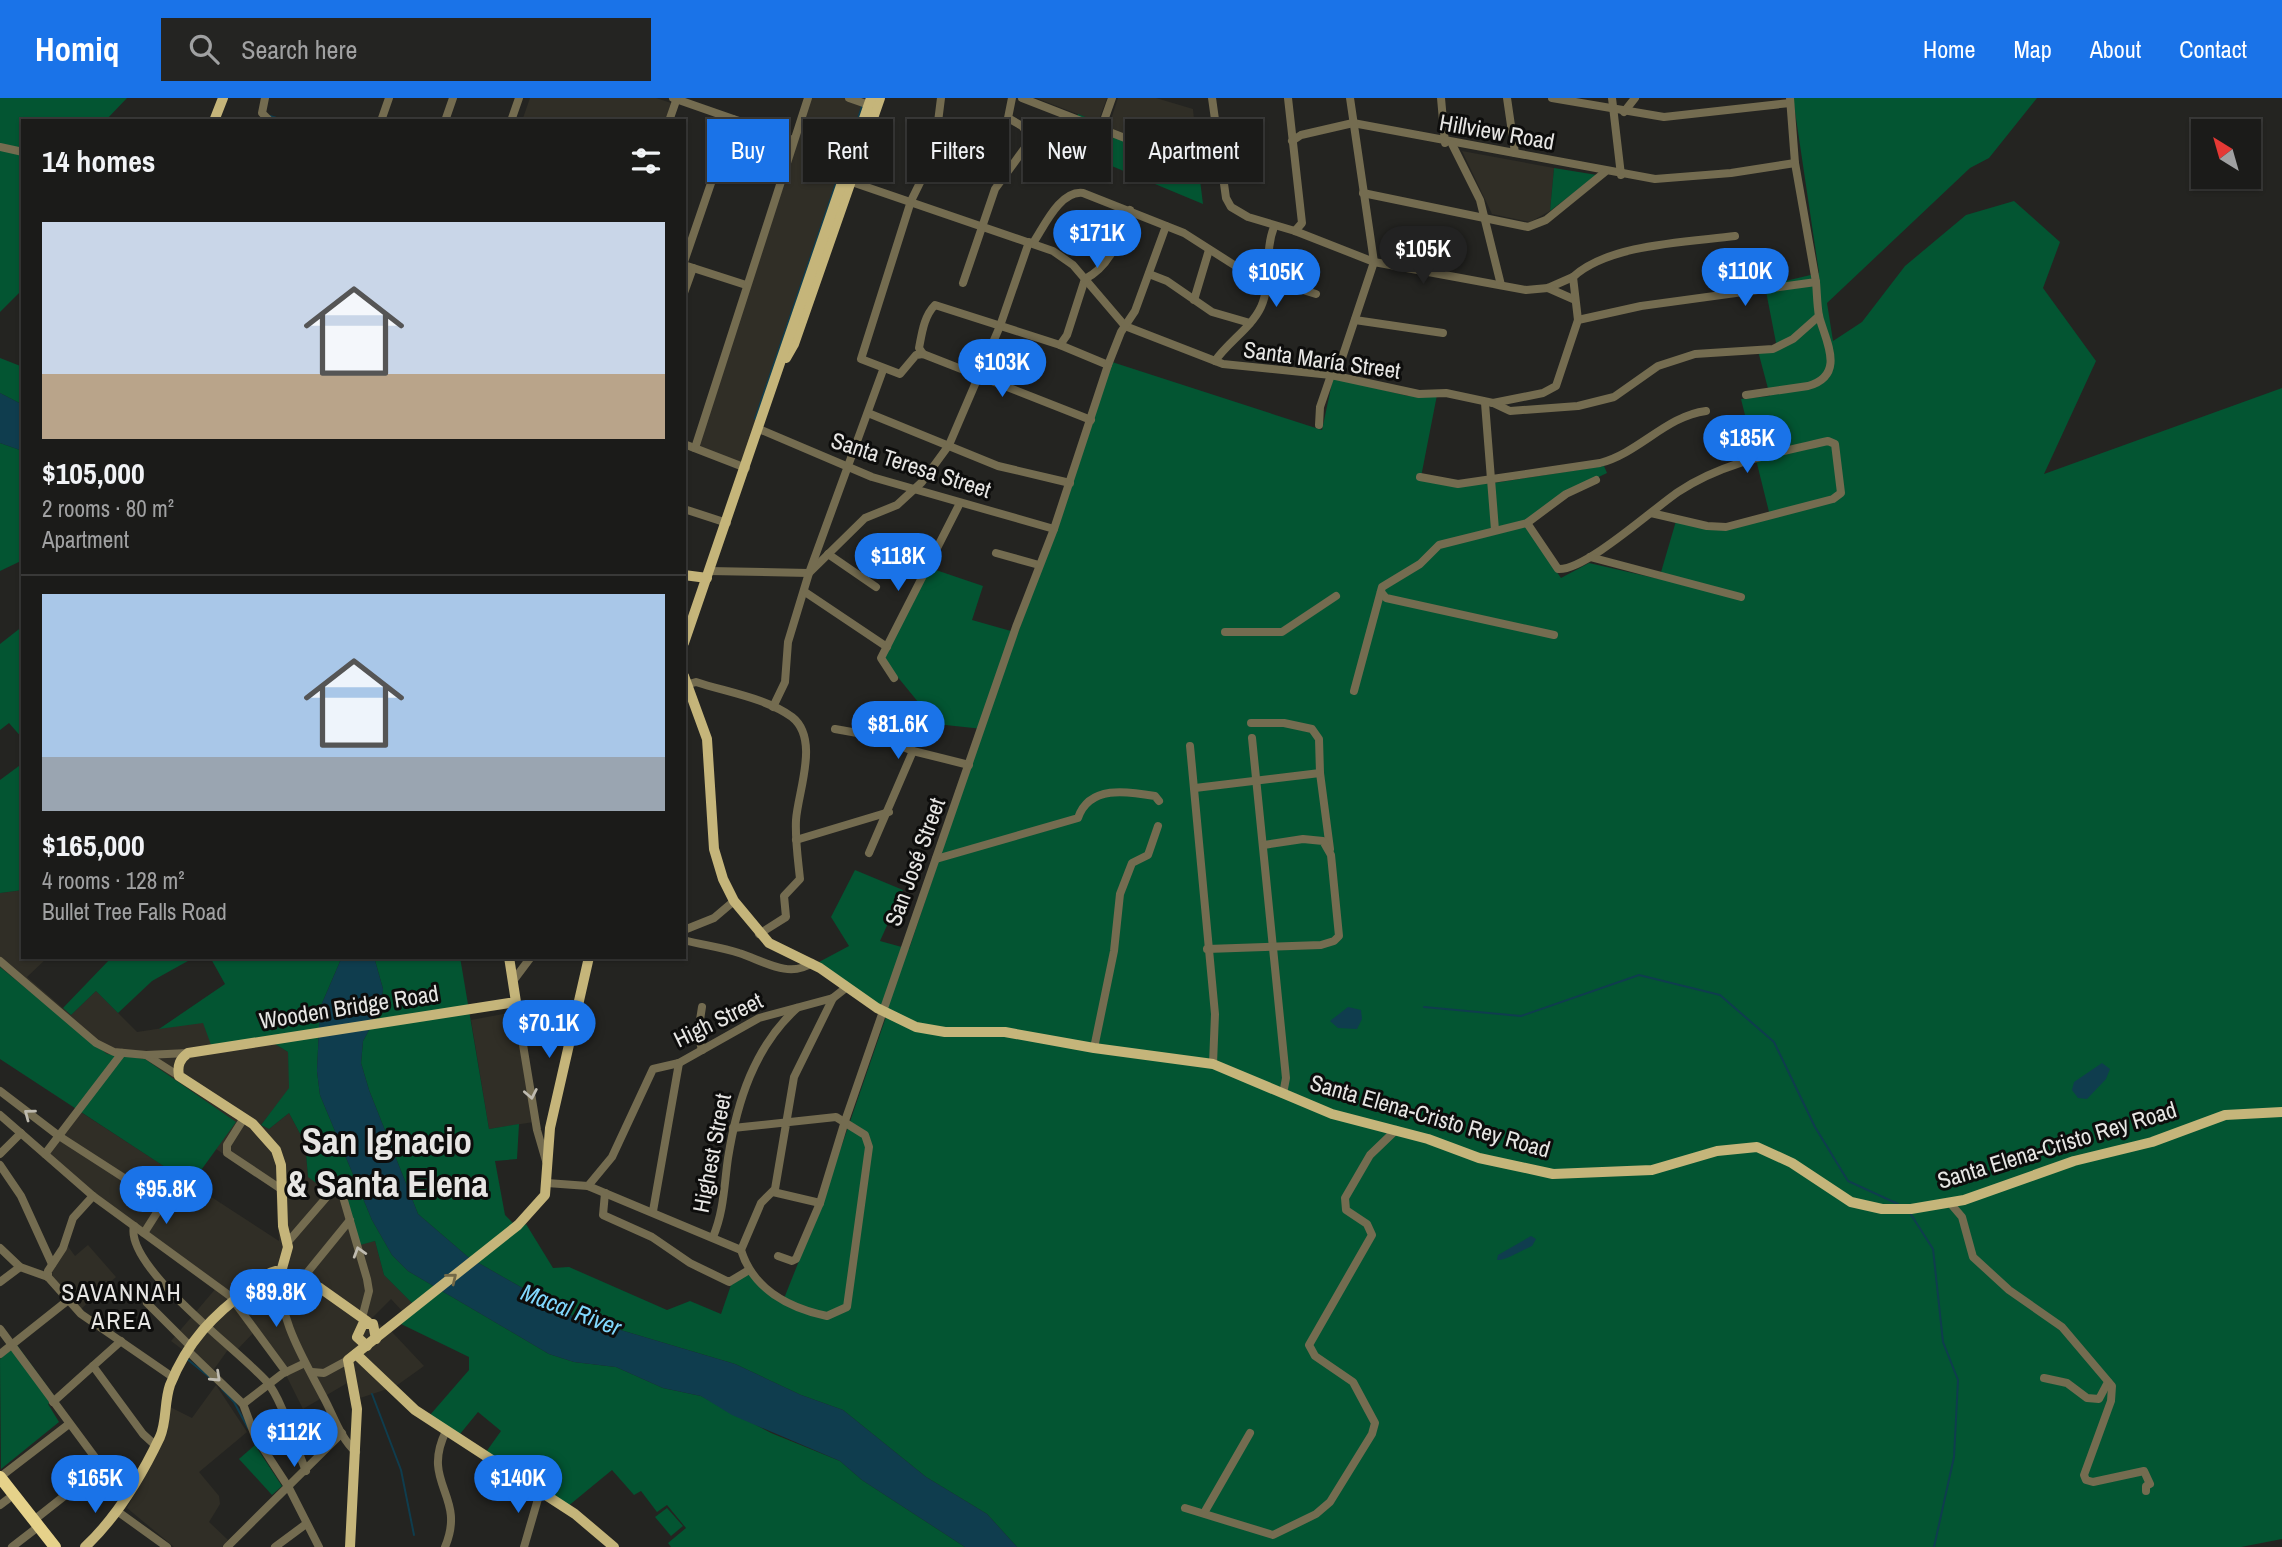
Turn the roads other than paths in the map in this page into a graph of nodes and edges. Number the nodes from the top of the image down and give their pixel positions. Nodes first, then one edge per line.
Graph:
1 (223, 98) edge
2 (265, 98) edge
3 (389, 98) edge
4 (453, 98) edge
5 (519, 98) edge
6 (675, 98) edge
7 (808, 98) edge
8 (849, 98) edge
9 (941, 98) edge
10 (1012, 98) edge
11 (1022, 98) edge
12 (1112, 98) edge
13 (1212, 98) edge
14 (1287, 98) edge
15 (1350, 98) edge
16 (1441, 98) edge
17 (1507, 98) edge
18 (1552, 98) edge
19 (1612, 98) edge
20 (1635, 98) edge
21 (1790, 101) edge
22 (874, 102) edge
23 (1614, 109) junction
24 (1624, 112) junction
25 (733, 118) junction
26 (215, 119) edge
27 (268, 119) edge
28 (382, 119) edge
29 (446, 119) edge
30 (512, 119) edge
31 (670, 119) edge
32 (868, 119) edge
33 (1076, 119) edge
34 (1105, 119) edge
35 (1353, 123) junction
36 (793, 140) junction
37 (1292, 141) junction
38 (1449, 143) junction
39 (0, 147) edge
40 (21, 152) edge
41 (1515, 153) junction
42 (1795, 163) junction
43 (1605, 172) junction
44 (1621, 175) junction
45 (847, 182) edge
46 (850, 182) edge
47 (1363, 193) junction
48 (911, 201) junction
49 (1130, 210) junction
50 (1483, 220) junction
51 (982, 225) junction
52 (1166, 226) junction
53 (1274, 227) junction
54 (1295, 231) junction
55 (1735, 236) dead end
56 (1031, 243) junction
57 (1209, 250) junction
58 (1374, 262) junction
59 (687, 265) edge
60 (1149, 274) junction
61 (1573, 277) junction
62 (1085, 278) junction
63 (1265, 278) junction
64 (1816, 282) junction
65 (963, 283) dead end
66 (746, 285) junction
67 (1501, 285) junction
68 (1548, 288) junction
69 (1316, 294) dead end
70 (1573, 299) junction
71 (1194, 300) junction
72 (1819, 316) junction
73 (1355, 320) junction
74 (1578, 320) junction
75 (1250, 323) junction
76 (1000, 326) junction
77 (1125, 326) junction
78 (1443, 333) dead end
79 (1060, 345) junction
80 (919, 352) junction
81 (1215, 361) junction
82 (1108, 365) junction
83 (883, 370) junction
84 (980, 374) junction
85 (1333, 376) junction
86 (1746, 395) dead end
87 (1489, 403) junction
88 (1706, 411) dead end
89 (868, 414) junction
90 (1091, 421) junction
91 (1319, 425) dead end
92 (759, 429) junction
93 (686, 445) edge
94 (949, 445) junction
95 (695, 448) junction
96 (846, 467) junction
97 (746, 468) junction
98 (1420, 477) dead end
99 (1489, 479) junction
100 (1596, 480) dead end
101 (1070, 483) junction
102 (915, 489) junction
103 (960, 503) junction
104 (686, 510) edge
105 (1651, 513) junction
106 (727, 523) junction
107 (1527, 523) junction
108 (1054, 529) junction
109 (1495, 530) junction
110 (996, 553) dead end
111 (828, 554) junction
112 (1590, 557) junction
113 (1039, 565) junction
114 (809, 573) junction
115 (686, 577) edge
116 (707, 578) junction
117 (876, 587) dead end
118 (805, 592) junction
119 (1381, 592) junction
120 (1336, 596) dead end
121 (1741, 597) dead end
122 (1225, 632) dead end
123 (1554, 635) dead end
124 (686, 637) edge
125 (887, 646) junction
126 (894, 678) dead end
127 (687, 680) edge
128 (1354, 691) dead end
129 (773, 707) junction
130 (1251, 723) dead end
131 (835, 729) dead end
132 (1252, 738) dead end
133 (1190, 746) dead end
134 (913, 751) junction
135 (969, 765) junction
136 (1320, 774) junction
137 (1254, 783) junction
138 (1195, 788) junction
139 (1160, 801) dead end
140 (889, 812) junction
141 (1158, 826) dead end
142 (796, 840) junction
143 (1264, 845) junction
144 (869, 853) dead end
145 (1331, 855) junction
146 (936, 859) junction
147 (734, 901) junction
148 (686, 929) edge
149 (759, 934) junction
150 (686, 940) edge
151 (1273, 946) junction
152 (1207, 949) junction
153 (509, 959) edge
154 (530, 959) edge
155 (589, 959) edge
156 (0, 961) edge
157 (812, 963) junction
158 (513, 981) junction
159 (848, 987) junction
160 (833, 999) junction
161 (516, 1002) junction
162 (702, 1007) dead end
163 (797, 1008) junction
164 (884, 1013) junction
165 (1094, 1048) junction
166 (702, 1050) junction
167 (122, 1053) junction
168 (188, 1053) junction
169 (146, 1055) junction
170 (679, 1063) junction
171 (1213, 1064) junction
172 (179, 1076) junction
173 (0, 1091) edge
174 (1283, 1094) junction
175 (2282, 1112) edge
176 (0, 1115) edge
177 (244, 1118) junction
178 (845, 1121) junction
179 (785, 1124) junction
180 (733, 1128) junction
181 (537, 1130) junction
182 (1396, 1130) junction
183 (21, 1133) junction
184 (549, 1134) junction
185 (59, 1136) junction
186 (0, 1154) edge
187 (45, 1154) junction
188 (0, 1165) edge
189 (547, 1167) junction
190 (547, 1183) junction
191 (588, 1186) junction
192 (281, 1189) junction
193 (773, 1192) junction
194 (605, 1193) junction
195 (93, 1196) junction
196 (820, 1203) junction
197 (1950, 1203) junction
198 (653, 1211) junction
199 (350, 1220) junction
200 (134, 1226) junction
201 (144, 1233) junction
202 (713, 1237) junction
203 (287, 1243) junction
204 (0, 1248) edge
205 (741, 1250) junction
206 (778, 1256) dead end
207 (285, 1259) junction
208 (52, 1264) junction
209 (20, 1267) junction
210 (748, 1270) junction
211 (281, 1272) junction
212 (48, 1277) junction
213 (298, 1277) junction
214 (0, 1282) edge
215 (234, 1300) junction
216 (67, 1301) junction
217 (147, 1303) dead end
218 (365, 1320) junction
219 (205, 1324) junction
220 (0, 1329) edge
221 (121, 1341) junction
222 (371, 1342) junction
223 (12, 1345) junction
224 (188, 1348) junction
225 (0, 1354) edge
226 (352, 1357) junction
227 (305, 1363) junction
228 (93, 1366) junction
229 (286, 1372) junction
230 (312, 1372) junction
231 (174, 1378) junction
232 (2044, 1378) dead end
233 (2108, 1382) junction
234 (269, 1384) junction
235 (53, 1402) junction
236 (243, 1404) junction
237 (69, 1424) junction
238 (446, 1431) junction
239 (342, 1433) junction
240 (1250, 1433) dead end
241 (155, 1446) junction
242 (356, 1452) junction
243 (102, 1467) junction
244 (306, 1471) junction
245 (0, 1477) edge
246 (289, 1488) junction
247 (2146, 1491) dead end
248 (540, 1492) junction
249 (3, 1498) edge
250 (125, 1498) junction
251 (1185, 1508) dead end
252 (117, 1511) junction
253 (1203, 1513) junction
254 (306, 1524) junction
255 (34, 1525) junction
256 (12, 1547) edge
257 (47, 1547) edge
258 (55, 1547) edge
259 (85, 1547) edge
260 (167, 1547) edge
261 (227, 1547) edge
262 (275, 1547) edge
263 (318, 1547) edge
264 (350, 1547) edge
265 (445, 1547) edge
266 (524, 1547) edge
267 (614, 1547) edge

1 - 26 main road
2 - 27 street
3 - 28 street
4 - 29 street
5 - 30 street
6 - 25 street
6 - 31 street
7 - 36 street
8 - 22 street
9 - 48 street
10 - 51 street
11 - 33 street
12 - 34 street
13 - 53 street
14 - 37 street
15 - 35 street
16 - 38 street
17 - 41 street
18 - 23 street
19 - 23 street
20 - 24 street
21 - 24 street
21 - 42 street
22 - 32 main road
23 - 24 street
23 - 44 street
25 - 36 street
25 - 59 street
35 - 37 street, Hillview Road
35 - 38 street, Hillview Road
35 - 47 street
36 - 66 street
37 - 54 street
38 - 41 street, Hillview Road
38 - 50 street
39 - 40 street
41 - 43 street, Hillview Road
42 - 44 street, Hillview Road
42 - 64 street
43 - 44 street, Hillview Road
43 - 50 street
45 - 92 main road
46 - 48 street, Santa María Street
47 - 50 street
47 - 58 street
48 - 51 street, Santa María Street
48 - 83 street
49 - 52 street
49 - 56 street
49 - 62 street
50 - 67 street
51 - 56 street, Santa María Street
51 - 65 street
52 - 57 street
52 - 60 street, San José Street
53 - 54 street
53 - 63 street
54 - 58 street
55 - 61 street
56 - 62 street, Santa María Street
56 - 76 street
57 - 63 street
57 - 71 street
58 - 67 street
58 - 73 street
59 - 66 street
60 - 71 street
60 - 77 street, San José Street
61 - 68 street
61 - 70 street
62 - 77 street, Santa María Street
62 - 79 street
63 - 69 street
63 - 75 street
64 - 72 street
64 - 74 street
66 - 95 street
67 - 68 street
68 - 70 street
70 - 74 street
71 - 75 street
72 - 86 street
72 - 87 street, Santa María Street
73 - 78 street
73 - 85 street
74 - 87 street
75 - 81 street
76 - 79 street
76 - 80 street
76 - 84 street
77 - 81 street, Santa María Street
77 - 82 street, San José Street
79 - 82 street
80 - 83 street
80 - 84 street
81 - 85 street, Santa María Street
82 - 90 street, San José Street
83 - 89 street
84 - 90 street
84 - 94 street
85 - 87 street, Santa María Street
85 - 91 street
87 - 99 street
88 - 99 street
89 - 94 street
89 - 96 street
90 - 101 street, San José Street
92 - 96 street, Santa Teresa Street
92 - 97 main road
93 - 95 street
94 - 101 street
94 - 102 street
95 - 97 street
96 - 102 street, Santa Teresa Street
96 - 114 street
97 - 106 main road
98 - 99 street
99 - 109 street
100 - 107 street
101 - 108 street, San José Street
102 - 103 street, Santa Teresa Street
102 - 111 street
103 - 108 street, Santa Teresa Street
103 - 125 street
104 - 106 street
105 - 105 street
105 - 112 street
106 - 116 main road
107 - 109 street
107 - 112 street
108 - 113 street, San José Street
109 - 119 street
110 - 113 street
111 - 114 street
111 - 117 street
112 - 121 street
113 - 135 street, San José Street
114 - 116 street
114 - 118 street
115 - 116 main road
116 - 124 main road
118 - 125 street
118 - 129 street
119 - 123 street
119 - 128 street
120 - 122 street
125 - 126 street
127 - 129 street
127 - 147 main road, Santa Elena-Cristo Rey Road
129 - 142 street
130 - 136 street
131 - 134 street
132 - 137 street
133 - 138 street
134 - 135 street
134 - 140 street
135 - 146 street, San José Street
136 - 137 street
136 - 145 street
137 - 138 street
137 - 143 street
138 - 152 street
139 - 146 street
140 - 142 street
140 - 144 street
141 - 165 street
142 - 149 street
143 - 145 street
143 - 151 street
145 - 151 street
146 - 164 street, San José Street
147 - 148 street
147 - 149 main road, Santa Elena-Cristo Rey Road
149 - 157 main road, Santa Elena-Cristo Rey Road
150 - 157 street
151 - 152 street
151 - 174 street
152 - 171 street
153 - 158 main road
154 - 158 street
155 - 184 main road
156 - 167 street
157 - 159 main road, Santa Elena-Cristo Rey Road
158 - 161 main road
159 - 160 street, High Street
159 - 164 main road, Santa Elena-Cristo Rey Road
160 - 163 street, High Street
160 - 179 street
161 - 168 main road, Wooden Bridge Road
161 -> 181 street
162 - 166 street
163 - 166 street, High Street
163 - 180 street, Highest Street
164 - 165 main road, Santa Elena-Cristo Rey Road
164 - 178 street, San José Street
165 - 171 main road, Santa Elena-Cristo Rey Road
166 - 170 street, High Street
167 - 169 street
167 - 185 street
168 - 169 street
168 - 172 main road
169 - 172 street
170 - 191 street, High Street
170 - 198 street
171 - 174 main road, Santa Elena-Cristo Rey Road
172 - 177 main road
185 -> 173 street
174 - 182 main road, Santa Elena-Cristo Rey Road
175 - 197 main road, Santa Elena-Cristo Rey Road
176 - 183 street
177 - 192 main road
177 - 192 street
178 - 179 street
178 - 196 street, San José Street
178 - 210 street
179 - 180 street
179 - 193 street
180 - 202 street, Highest Street
181 - 184 main road
181 - 189 street
182 - 197 main road, Santa Elena-Cristo Rey Road
182 - 253 street
183 - 186 street
183 - 187 street
184 - 189 main road
185 - 187 street
185 - 201 street
187 - 195 street
188 - 208 street
189 - 190 main road
190 - 191 street
222 -> 190 main road
191 - 194 street
192 - 203 main road
193 - 196 street
193 - 205 street
194 - 198 street
194 - 210 street
195 - 200 street
195 - 208 street
196 - 206 street, San José Street
197 - 233 street
198 - 202 street
199 - 203 street
199 - 213 street
218 -> 199 street
200 - 201 street
200 - 219 street
201 - 215 street
202 - 205 street
203 - 207 main road
204 - 209 street
205 - 210 street
207 - 211 main road
207 - 213 main road
208 - 212 street
209 - 212 street
209 - 214 street
211 - 213 main road
211 - 215 main road
211 - 227 street
212 - 216 street
213 - 218 main road
215 - 219 main road
215 - 229 street
216 - 221 street
216 - 223 street
217 - 224 street
218 - 222 main road
218 - 222 main road
219 - 224 main road
219 - 234 street
220 - 223 street
221 - 228 street
221 - 231 street
222 - 226 main road
223 - 225 street
223 - 235 street
224 - 231 main road
224 -> 236 street
226 - 230 street
226 - 238 main road
226 - 242 main road
227 - 229 street
227 - 230 street
228 - 235 street
228 - 241 street
229 - 234 street
230 - 239 street
231 - 241 main road
232 - 233 street
233 - 247 street
234 - 236 street
234 - 244 street
235 - 237 street
236 - 246 street
237 - 243 street
237 - 245 street
238 - 248 main road
238 - 265 street
239 - 242 street
239 - 244 street
240 - 253 street
241 - 250 main road
242 - 264 main road
243 - 250 street
243 - 255 street
244 - 246 street
245 - 255 highway
246 - 254 street
246 - 261 street
248 - 266 street
248 - 267 main road
249 - 255 highway
250 - 252 main road
251 - 253 street
252 - 259 main road
252 - 260 street
254 - 262 street
254 - 263 street
255 - 256 street
255 - 257 highway
255 - 258 highway

